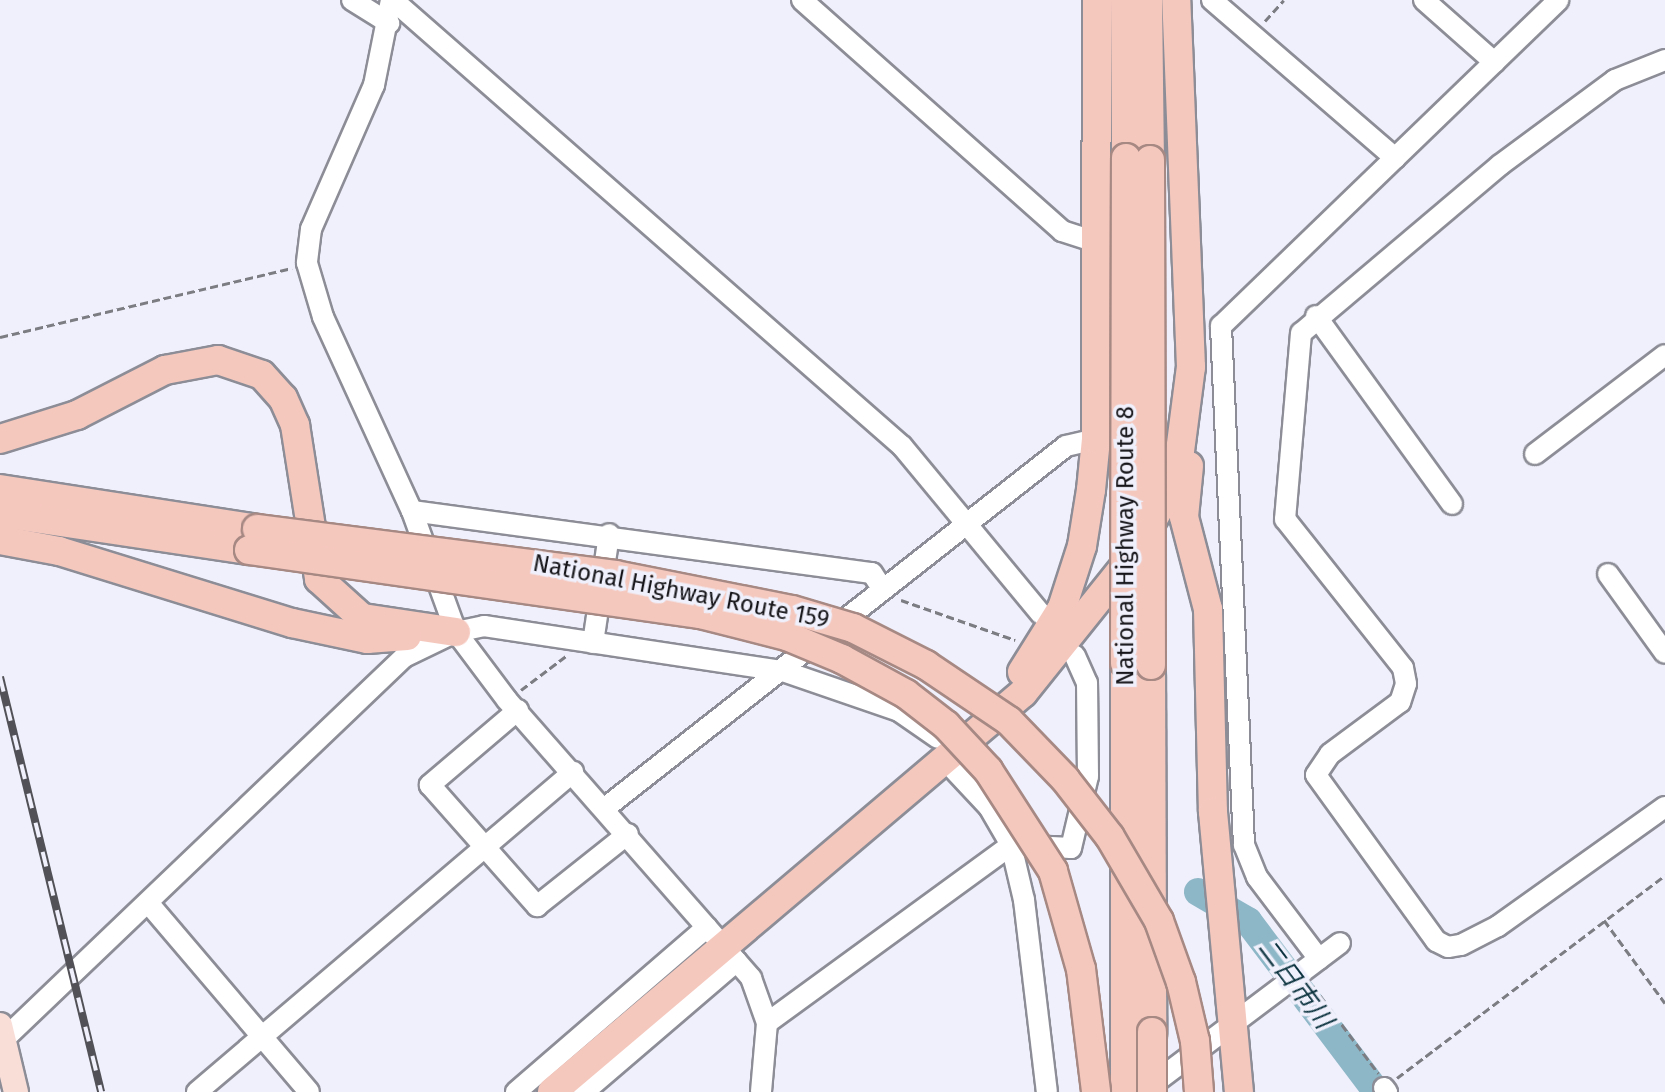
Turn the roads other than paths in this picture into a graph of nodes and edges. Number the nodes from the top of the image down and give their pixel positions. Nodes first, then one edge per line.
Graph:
1 (352, 0) edge
2 (392, 0) edge
3 (802, 0) edge
4 (1097, 0) edge
5 (1125, 0) edge
6 (1148, 0) edge
7 (1176, 0) edge
8 (1196, 0) edge
9 (1212, 0) edge
10 (1424, 0) edge
11 (1558, 0) edge
12 (1230, 9) edge
13 (389, 23) junction
14 (1665, 60) edge
15 (1494, 62) junction
16 (1395, 158) junction
17 (1138, 159) junction
18 (1095, 242) junction
19 (1316, 316) junction
20 (1665, 355) edge
21 (1191, 367) junction
22 (0, 439) edge
23 (1096, 439) junction
24 (1535, 454) dead end
25 (0, 489) edge
26 (1452, 504) dead end
27 (412, 511) junction
28 (0, 513) edge
29 (965, 523) junction
30 (609, 534) junction
31 (0, 540) edge
32 (253, 540) junction
33 (1608, 574) dead end
34 (881, 587) junction
35 (1041, 614) dead end
36 (456, 632) junction
37 (589, 642) junction
38 (1665, 653) edge
39 (1075, 656) dead end
40 (1138, 664) junction
41 (783, 671) junction
42 (512, 705) junction
43 (940, 748) junction
44 (573, 772) junction
45 (1665, 807) edge
46 (605, 808) junction
47 (628, 834) junction
48 (1011, 845) junction
49 (485, 847) junction
50 (150, 905) junction
51 (1340, 943) dead end
52 (722, 944) junction
53 (1311, 965) junction
54 (767, 1023) junction
55 (1230, 1024) junction
56 (1, 1036) edge
57 (262, 1037) junction
58 (16, 1092) edge
59 (197, 1092) edge
60 (309, 1092) edge
61 (516, 1092) edge
62 (552, 1092) edge
63 (584, 1092) edge
64 (761, 1092) edge
65 (1047, 1092) edge
66 (1096, 1092) edge
67 (1125, 1092) edge
68 (1142, 1092) edge
69 (1152, 1092) edge
70 (1199, 1092) edge
71 (1239, 1092) edge

1 - 13 street
2 - 13 street
2 - 29 street
3 - 18 street
4 - 18 highway
5 - 17 highway, National Highway Route 8
6 - 17 highway, National Highway Route 8
7 - 21 highway
8 - 12 street
9 - 12 street
10 - 15 street
11 - 15 street
12 - 16 street
13 - 27 street
14 - 19 street
15 - 16 street
16 - 53 street
17 - 40 highway, National Highway Route 8, bridge
18 - 23 highway
19 - 26 street
19 - 45 street
20 - 24 street
21 - 43 highway
21 - 55 highway
22 - 36 highway
23 - 29 street
23 - 43 highway
25 - 32 highway, National Highway Route 159
27 - 30 street
27 - 36 street
28 - 32 highway, National Highway Route 159
29 - 34 street
29 - 35 street
30 - 34 street
30 - 37 street
31 - 36 highway
32 - 66 highway, National Highway Route 159, bridge
32 - 70 highway, National Highway Route 159, bridge
33 - 38 street
34 - 41 street
36 - 37 street
36 - 42 street
36 - 50 street
37 - 41 street
39 - 48 street
40 - 67 highway, National Highway Route 8
40 - 69 highway, National Highway Route 8, bridge
41 - 43 street
41 - 46 street
42 - 44 street
42 - 49 street
43 - 48 street
43 - 52 highway
44 - 46 street
44 - 49 street
46 - 47 street
47 - 49 street
47 - 52 street
48 - 54 street
48 - 65 street
49 - 57 street
50 - 56 street
50 - 57 street
51 - 53 street
52 - 54 street
52 - 61 street
52 - 62 highway
52 - 63 street
53 - 55 street
54 - 64 street
55 - 68 street
55 - 71 highway
56 - 58 main road
57 - 59 street
57 - 60 street

